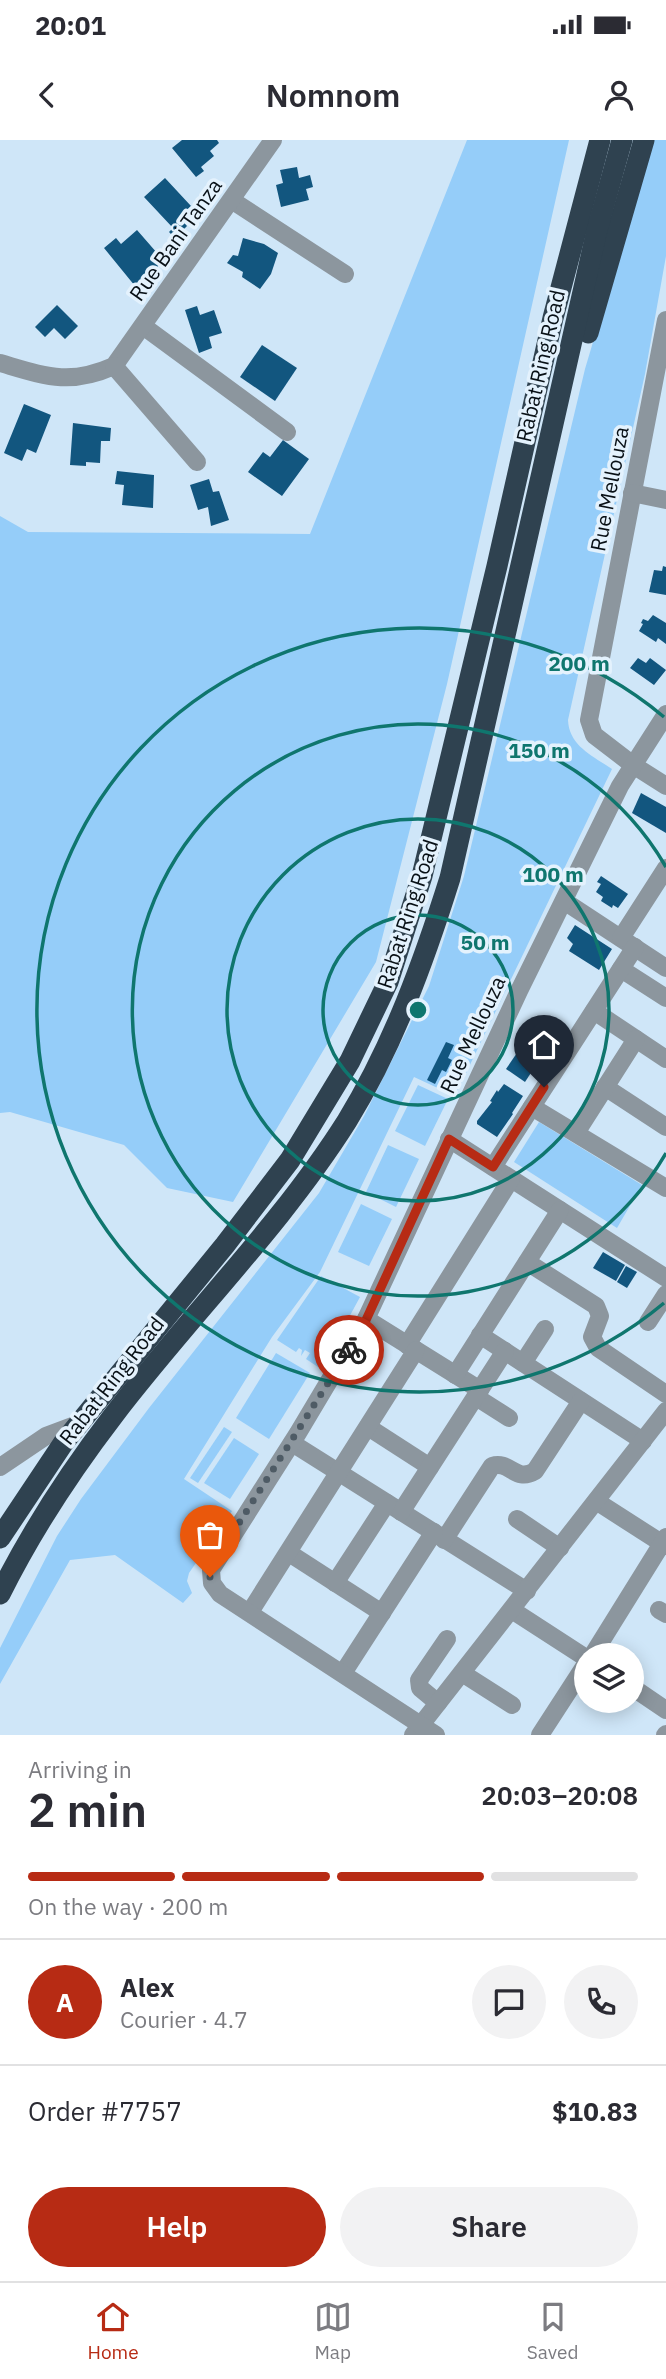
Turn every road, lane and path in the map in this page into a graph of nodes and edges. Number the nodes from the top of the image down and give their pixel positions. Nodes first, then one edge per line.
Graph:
1 (274, 140) edge
2 (622, 140) edge
3 (644, 140) edge
4 (600, 141) edge
5 (233, 201) junction
6 (345, 274) dead end
7 (666, 320) edge
8 (143, 326) junction
9 (0, 363) edge
10 (114, 366) junction
11 (660, 379) edge
12 (288, 432) dead end
13 (197, 461) dead end
14 (541, 478) junction
15 (632, 493) junction
16 (666, 500) edge
17 (666, 715) edge
18 (634, 765) junction
19 (666, 786) edge
20 (666, 868) edge
21 (564, 901) junction
22 (628, 943) junction
23 (621, 969) junction
24 (666, 969) edge
25 (660, 994) edge
26 (594, 1011) junction
27 (636, 1039) junction
28 (666, 1059) edge
29 (605, 1087) junction
30 (532, 1107) junction
31 (666, 1127) edge
32 (576, 1133) junction
33 (449, 1139) junction
34 (493, 1167) junction
35 (511, 1179) junction
36 (666, 1188) edge
37 (560, 1210) junction
38 (527, 1262) junction
39 (666, 1278) edge
40 (666, 1294) edge
41 (366, 1320) junction
42 (649, 1322) dead end
43 (545, 1329) dead end
44 (480, 1335) junction
45 (411, 1347) junction
46 (505, 1352) junction
47 (523, 1363) junction
48 (455, 1375) junction
49 (478, 1394) junction
50 (666, 1394) edge
51 (580, 1401) junction
52 (666, 1411) edge
53 (509, 1418) dead end
54 (78, 1424) junction
55 (368, 1427) junction
56 (643, 1441) junction
57 (292, 1443) junction
58 (430, 1467) junction
59 (0, 1468) edge
60 (339, 1473) junction
61 (596, 1501) junction
62 (394, 1507) junction
63 (517, 1519) dead end
64 (439, 1536) junction
65 (0, 1538) edge
66 (665, 1542) edge
67 (560, 1548) junction
68 (289, 1553) junction
69 (335, 1583) junction
70 (527, 1591) junction
71 (0, 1594) edge
72 (512, 1610) junction
73 (250, 1612) junction
74 (382, 1613) junction
75 (447, 1639) dead end
76 (600, 1643) edge
77 (574, 1650) edge
78 (343, 1673) junction
79 (462, 1674) junction
80 (574, 1683) edge
81 (644, 1696) edge
82 (439, 1703) junction
83 (512, 1705) dead end
84 (666, 1710) edge
85 (423, 1732) edge
86 (540, 1735) edge

1 - 5 street, Rue Bani Tanza
2 - 14 highway, Rabat Ring Road
3 - 14 highway
4 - 54 highway, Rabat Ring Road
5 - 6 street
5 - 8 street, Rue Bani Tanza
7 - 11 street, Rue Mellouza
8 - 10 street, Rue Bani Tanza
8 - 12 street
9 - 10 street
10 - 13 street
11 - 15 street, Rue Mellouza
14 - 71 highway, Rabat Ring Road
15 - 16 street
15 - 18 street, Rue Mellouza
17 - 18 street
18 - 19 street
18 - 21 street, Rue Mellouza
20 - 22 street
21 - 22 street
21 - 33 street, Rue Mellouza
22 - 23 street
22 - 24 street
23 - 25 street
23 - 26 street
24 - 25 street
26 - 27 street
26 - 30 street
27 - 28 street
27 - 29 street
29 - 31 street
29 - 32 street
30 - 32 street
30 - 34 street
32 - 36 street
33 - 34 street
33 - 41 street, Rue Mellouza
34 - 35 street
35 - 37 street
35 - 45 street
37 - 38 street
37 - 39 street
38 - 44 street
38 - 50 street
40 - 42 street
41 - 45 street
41 - 57 street, Rue Mellouza
43 - 47 street
44 - 46 street
44 - 48 street
45 - 48 street
45 - 55 street
46 - 47 street
46 - 49 street
47 - 51 street
48 - 49 street
49 - 53 street
49 - 58 street
51 - 56 street
51 - 64 street
52 - 56 street
54 - 59 street
54 - 65 highway, Rabat Ring Road
55 - 58 street
55 - 60 street
56 - 61 street
57 - 60 street
57 - 73 street, Rue Mellouza
58 - 62 street
60 - 62 street
60 - 68 street
61 - 66 street
61 - 67 street
62 - 64 street
62 - 69 street
63 - 67 street
64 - 70 street
64 - 74 street
66 - 76 street
67 - 70 street
68 - 69 street
68 - 73 street
69 - 74 street
70 - 72 street
72 - 77 street
72 - 79 street
73 - 78 street, Rue Mellouza
74 - 78 street
75 - 82 street
78 - 85 street, Rue Mellouza
79 - 82 street
79 - 83 street
80 - 86 street
81 - 84 street
82 - 85 street

